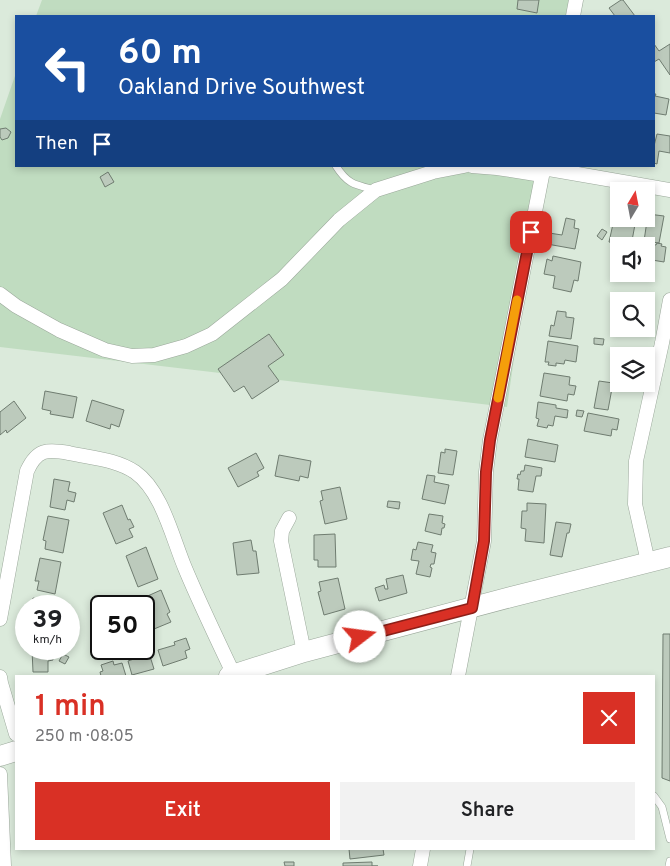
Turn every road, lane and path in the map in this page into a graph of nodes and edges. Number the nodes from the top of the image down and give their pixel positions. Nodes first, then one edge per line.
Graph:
1 (576, 0) edge
2 (573, 15) edge
3 (337, 167) edge
4 (459, 167) edge
5 (484, 167) edge
6 (543, 170) edge
7 (376, 190) junction
8 (670, 190) edge
9 (0, 294) edge
10 (670, 300) edge
11 (289, 518) dead end
12 (670, 557) edge
13 (648, 562) junction
14 (472, 608) junction
15 (0, 619) edge
16 (304, 652) junction
17 (231, 675) edge
18 (458, 675) edge
19 (0, 677) edge
20 (15, 731) edge
21 (15, 751) edge
22 (0, 756) edge
23 (0, 774) edge
24 (655, 797) edge
25 (670, 839) edge
26 (423, 850) edge
27 (470, 850) edge
28 (670, 861) edge
29 (4, 866) edge
30 (420, 866) edge
31 (466, 866) edge
32 (669, 866) edge

1 - 2 street
3 - 7 lane
4 - 7 street
5 - 6 street
6 - 8 street
6 - 14 street
7 - 9 street
10 - 13 street
11 - 16 street
12 - 13 main road
13 - 14 main road
14 - 16 main road
14 - 18 street
15 - 17 street
16 - 17 main road
19 - 20 street
21 - 22 main road
23 - 29 street
24 - 25 lane
26 - 30 street
27 - 31 lane
28 - 32 lane

